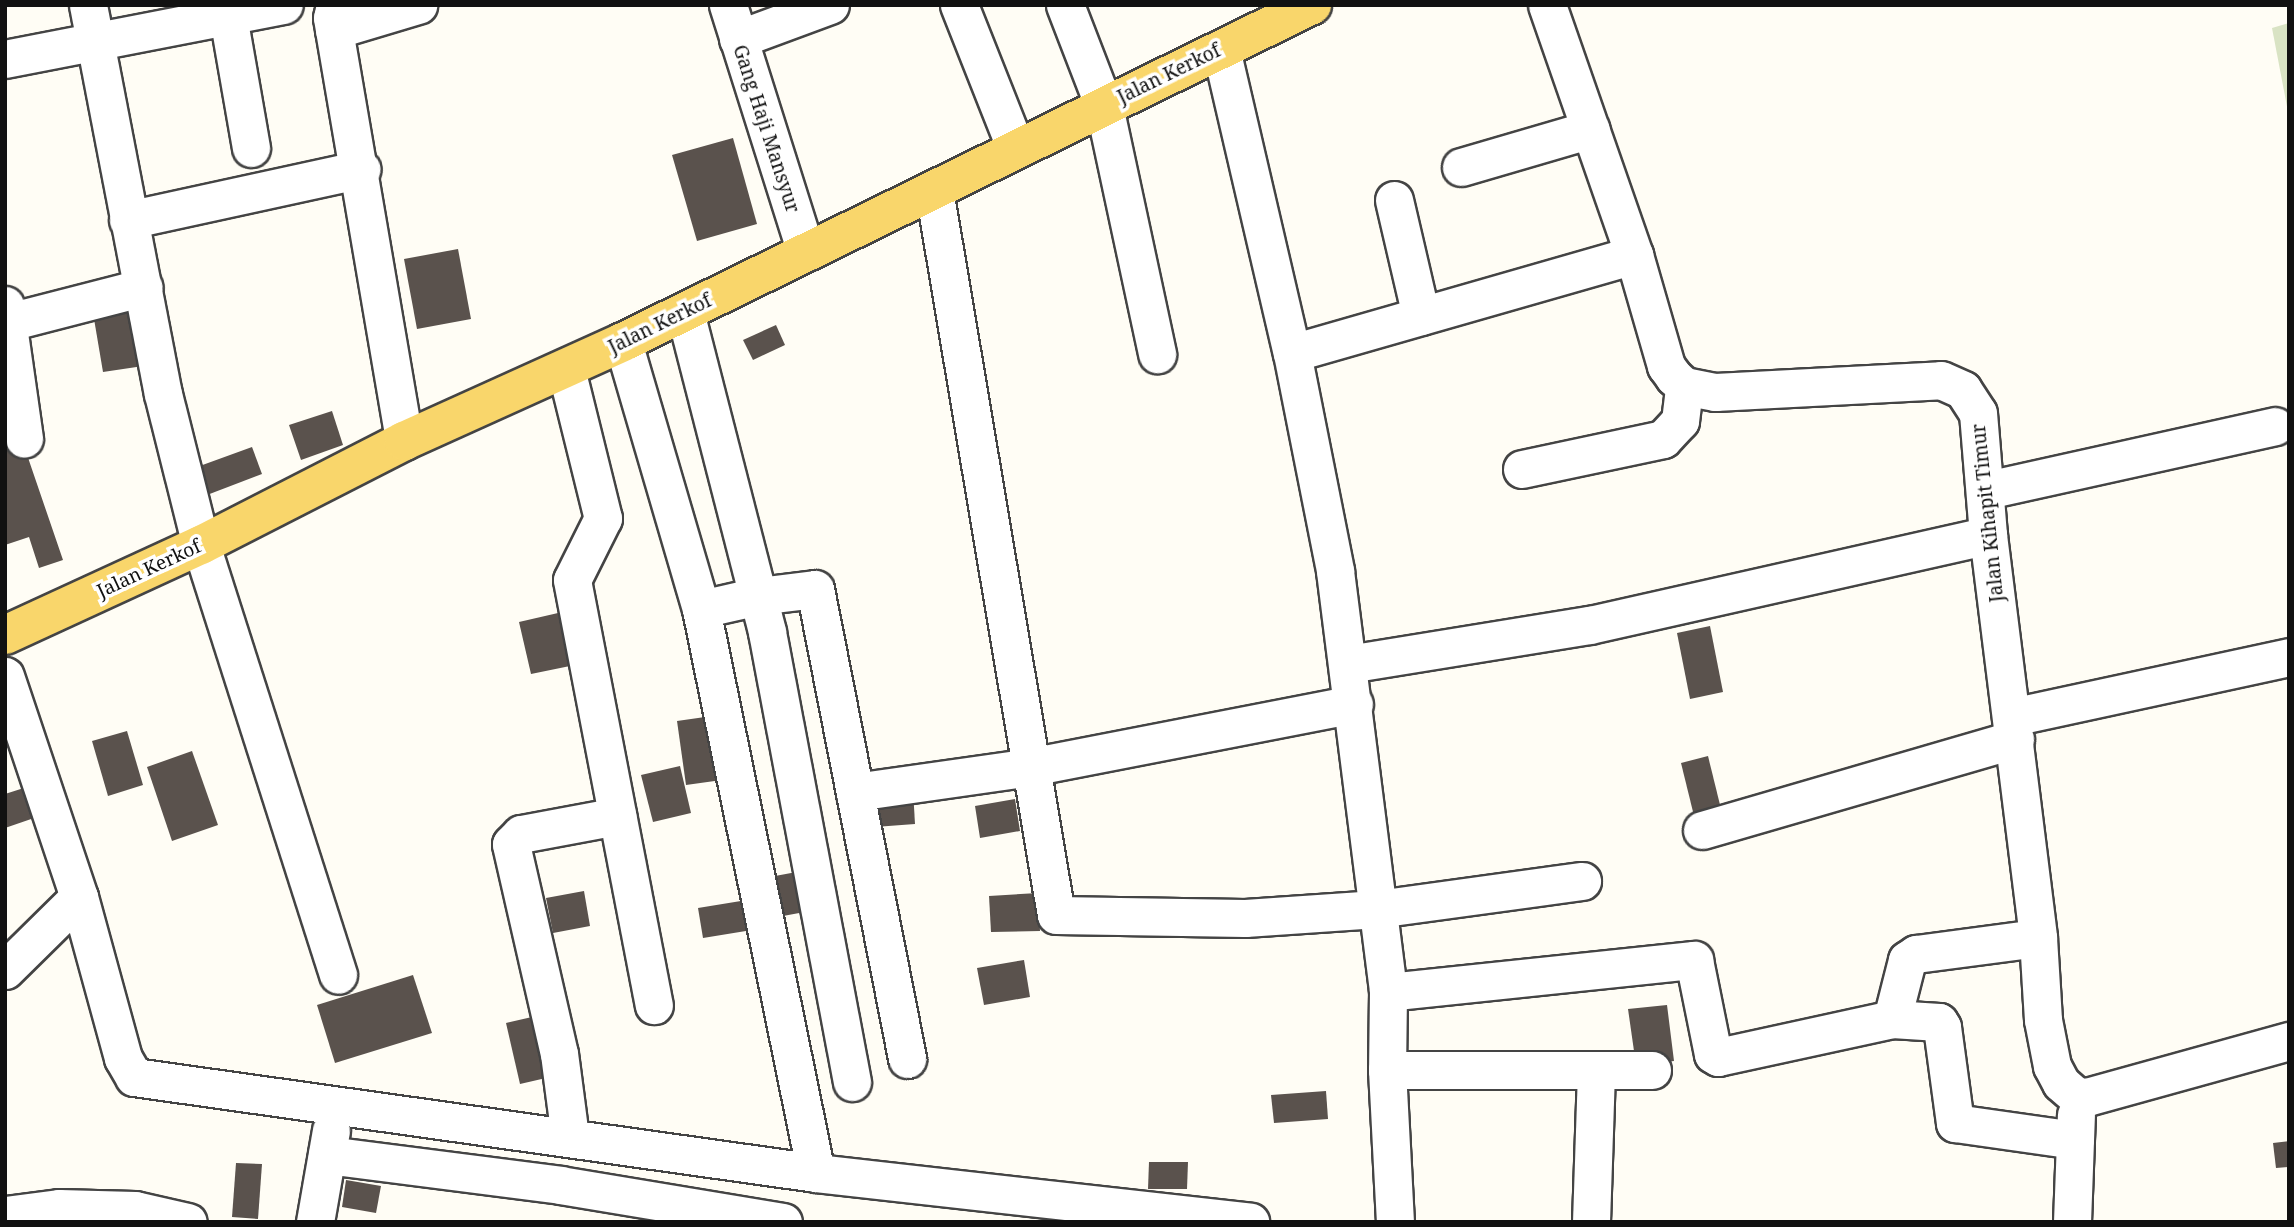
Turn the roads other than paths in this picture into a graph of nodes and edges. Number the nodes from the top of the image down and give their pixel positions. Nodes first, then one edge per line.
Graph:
1 (284, 5) edge
2 (418, 5) edge
3 (830, 5) edge
4 (959, 5) edge
5 (1065, 5) edge
6 (1547, 5) edge
7 (1304, 7) edge
8 (228, 16) junction
9 (335, 18) edge
10 (733, 22) edge
11 (91, 23) edge
12 (1221, 49) junction
13 (5, 59) edge
14 (1104, 106) junction
15 (1591, 129) junction
16 (251, 148) dead end
17 (1016, 149) junction
18 (1461, 167) dead end
19 (361, 169) junction
20 (934, 190) junction
21 (1394, 200) dead end
22 (128, 220) junction
23 (806, 252) junction
24 (1634, 255) junction
25 (144, 288) junction
26 (685, 312) junction
27 (7, 313) edge
28 (1421, 316) junction
29 (624, 342) junction
30 (1292, 353) junction
31 (1157, 354) dead end
32 (566, 369) junction
33 (1684, 386) junction
34 (2275, 426) dead end
35 (24, 439) dead end
36 (404, 441) junction
37 (1522, 470) dead end
38 (1987, 490) junction
39 (1988, 535) junction
40 (201, 545) junction
41 (758, 596) junction
42 (701, 609) junction
43 (5, 635) edge
44 (2289, 657) edge
45 (1348, 664) junction
46 (5, 676) edge
47 (1354, 704) junction
48 (2014, 728) junction
49 (1030, 767) junction
50 (855, 792) junction
51 (617, 816) junction
52 (1702, 830) dead end
53 (1582, 881) dead end
54 (79, 897) junction
55 (1377, 909) junction
56 (2038, 938) junction
57 (5, 971) edge
58 (338, 975) dead end
59 (1388, 992) junction
60 (654, 1005) dead end
61 (1892, 1019) junction
62 (845, 1031) junction
63 (2289, 1041) edge
64 (1387, 1070) junction
65 (1652, 1070) dead end
66 (1596, 1071) junction
67 (852, 1082) dead end
68 (2076, 1096) junction
69 (334, 1108) junction
70 (570, 1137) junction
71 (2075, 1140) junction
72 (327, 1155) junction
73 (816, 1173) junction
74 (5, 1215) edge
75 (188, 1222) edge
76 (315, 1222) edge
77 (783, 1222) edge
78 (1250, 1222) edge
79 (1395, 1222) edge
80 (1591, 1222) edge
81 (2071, 1222) edge

1 - 8 street
2 - 9 street
3 - 10 street
4 - 17 street
5 - 14 street
6 - 15 street
7 - 12 main road, Jalan Kerkof
8 - 11 street
8 - 16 street
9 - 19 street
10 - 23 street, Gang Haji Mansyur
11 - 13 street
11 - 22 street
12 - 14 main road, Jalan Kerkof
12 - 30 street
14 - 17 main road, Jalan Kerkof
14 - 31 street
15 - 18 street
15 - 24 street
17 - 20 main road, Jalan Kerkof
19 - 22 street
19 - 36 street
20 - 23 main road, Jalan Kerkof
20 - 49 street
21 - 28 street
22 - 25 street
23 - 26 main road, Jalan Kerkof
24 - 28 street
24 - 33 street
25 - 27 street
25 - 40 street
26 - 29 main road, Jalan Kerkof
26 - 41 street
27 - 35 street
28 - 30 street
29 - 32 main road, Jalan Kerkof
29 - 42 street
30 - 45 street
32 - 36 main road, Jalan Kerkof
32 - 51 street
33 - 37 street
33 - 38 street, Jalan Kihapit Timur
34 - 38 street
36 - 40 main road, Jalan Kerkof
38 - 39 street, Jalan Kihapit Timur
39 - 45 street
39 - 48 street, Jalan Kihapit Timur
40 - 43 main road, Jalan Kerkof
40 - 58 street
41 - 42 street
41 - 50 street
41 - 62 street
42 - 73 street
44 - 48 street
45 - 47 street
46 - 54 street
47 - 49 street
47 - 55 street
48 - 52 street
48 - 56 street, Jalan Kihapit Timur
49 - 50 street
49 - 55 street
50 - 62 street
51 - 60 street
51 - 70 street
53 - 55 street
54 - 57 street
54 - 69 street
55 - 59 street
56 - 61 street
56 - 68 street, Jalan Kihapit Timur
59 - 61 street
59 - 64 street
61 - 71 street
62 - 67 street
63 - 68 street
64 - 66 street
64 - 79 street
65 - 66 street
66 - 80 street
68 - 71 street
69 - 70 street
69 - 72 street
70 - 73 street
71 - 81 street
72 - 76 street
72 - 77 street
73 - 78 street
74 - 75 street

